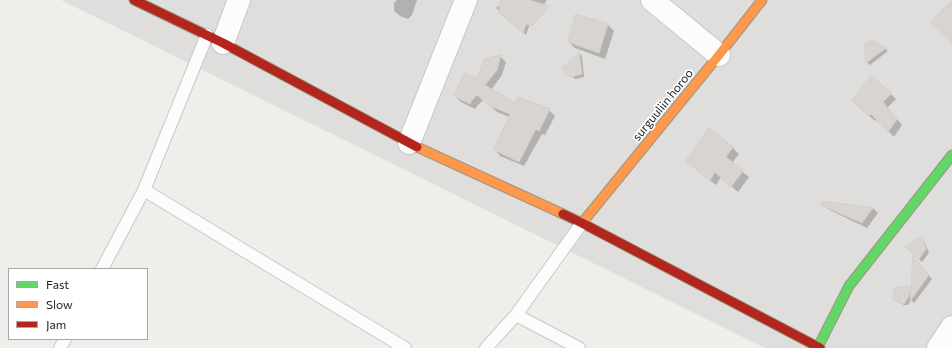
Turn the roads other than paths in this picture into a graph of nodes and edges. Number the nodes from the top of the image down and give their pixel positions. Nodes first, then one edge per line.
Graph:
1 (134, 0) edge
2 (239, 0) edge
3 (466, 0) edge
4 (652, 0) edge
5 (762, 0) edge
6 (215, 39) junction
7 (719, 56) junction
8 (409, 143) junction
9 (952, 156) edge
10 (144, 190) junction
11 (582, 223) junction
12 (103, 268) edge
13 (516, 315) junction
14 (952, 327) edge
15 (405, 348) edge
16 (486, 348) edge
17 (579, 348) edge
18 (819, 348) edge
19 (938, 348) edge

1 - 6 street
2 - 6 street
3 - 8 street
4 - 7 street
5 - 7 street, surguuliin horoo
6 - 8 street
6 - 10 lane
7 - 11 street, surguuliin horoo
8 - 11 street
9 - 18 street
10 - 12 lane
10 - 15 lane
11 - 13 lane
11 - 18 street
13 - 16 lane
13 - 17 lane
14 - 19 street

